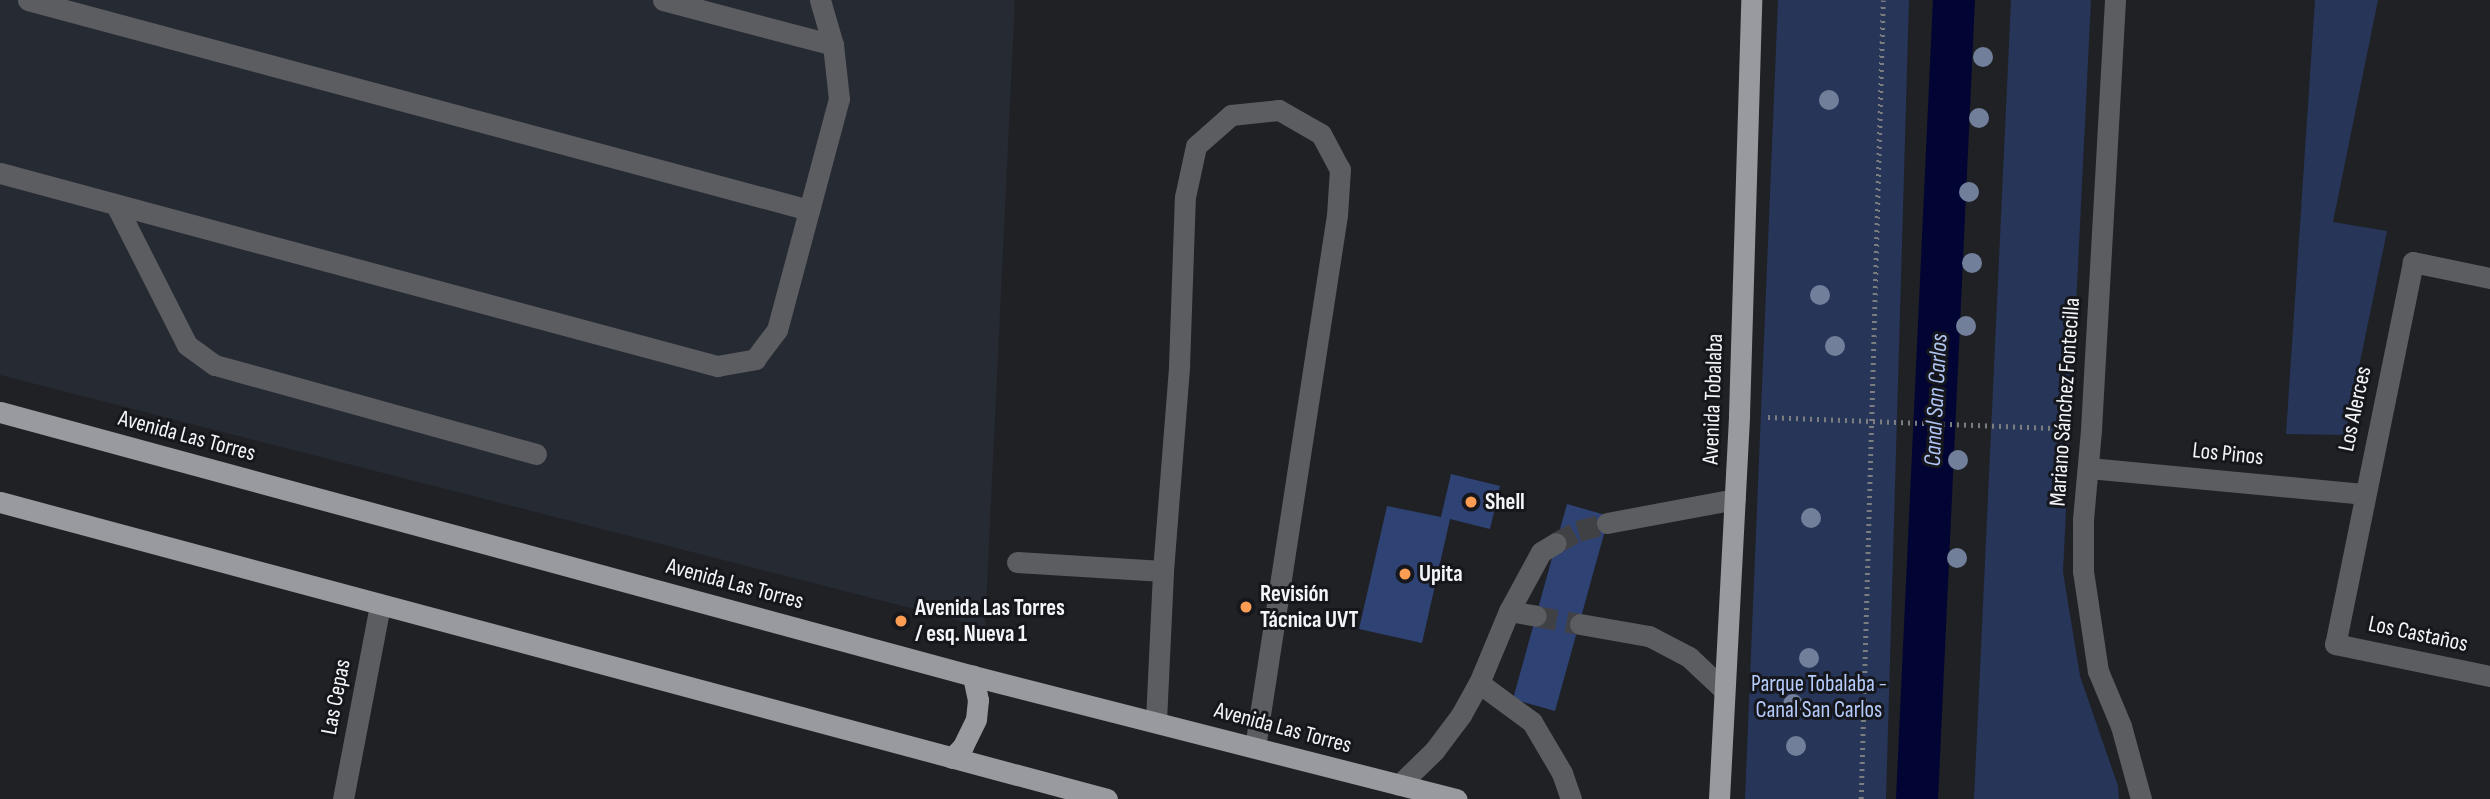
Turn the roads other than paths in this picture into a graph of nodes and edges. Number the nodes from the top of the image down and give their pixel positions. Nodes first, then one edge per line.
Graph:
1 (28, 0) edge
2 (663, 0) edge
3 (820, 0) edge
4 (1751, 0) edge
5 (2115, 0) edge
6 (833, 45) junction
7 (0, 173) edge
8 (116, 205) junction
9 (809, 210) junction
10 (2490, 278) edge
11 (0, 412) edge
12 (536, 454) dead end
13 (2089, 468) junction
14 (2363, 494) junction
15 (1735, 499) junction
16 (0, 502) edge
17 (1607, 523) tunnel mouth
18 (1556, 543) tunnel mouth
19 (1017, 562) dead end
20 (1163, 571) junction
21 (380, 605) junction
22 (1509, 611) junction
23 (1536, 616) tunnel mouth
24 (1580, 624) tunnel mouth
25 (2334, 644) joint
26 (973, 676) junction
27 (2490, 676) edge
28 (1479, 683) junction
29 (1724, 690) junction
30 (1156, 721) junction
31 (1255, 747) junction
32 (952, 758) junction
33 (1399, 785) junction
34 (343, 799) edge
35 (1107, 799) edge
36 (1457, 799) edge
37 (1571, 799) edge
38 (1719, 799) edge
39 (2141, 799) edge

1 - 9 street
2 - 6 street
3 - 6 street
4 - 15 main road, Avenida Tobalaba
5 - 13 street, Mariano Sánchez Fontecilla
6 - 9 street
7 - 8 street
8 - 9 street
8 - 12 street
10 - 14 street, Los Alerces
11 - 26 main road, Avenida Las Torres
13 - 14 street, Los Pinos
13 - 39 street, Mariano Sánchez Fontecilla
14 - 25 street, Los Alerces
15 - 17 street
15 - 29 main road, Avenida Tobalaba
16 - 21 main road
18 - 22 street
19 - 20 street
20 - 30 street
20 - 31 street
21 - 32 main road
21 - 34 street, Las Cepas
22 - 23 street
22 - 28 street
24 - 29 street
25 - 27 street, Los Castaños
26 - 30 main road, Avenida Las Torres
26 - 32 main road
28 - 33 street
28 - 37 street
29 - 38 main road, Avenida Tobalaba
30 - 31 main road, Avenida Las Torres
31 - 33 main road, Avenida Las Torres
32 - 35 main road
33 - 36 main road, Avenida Las Torres

